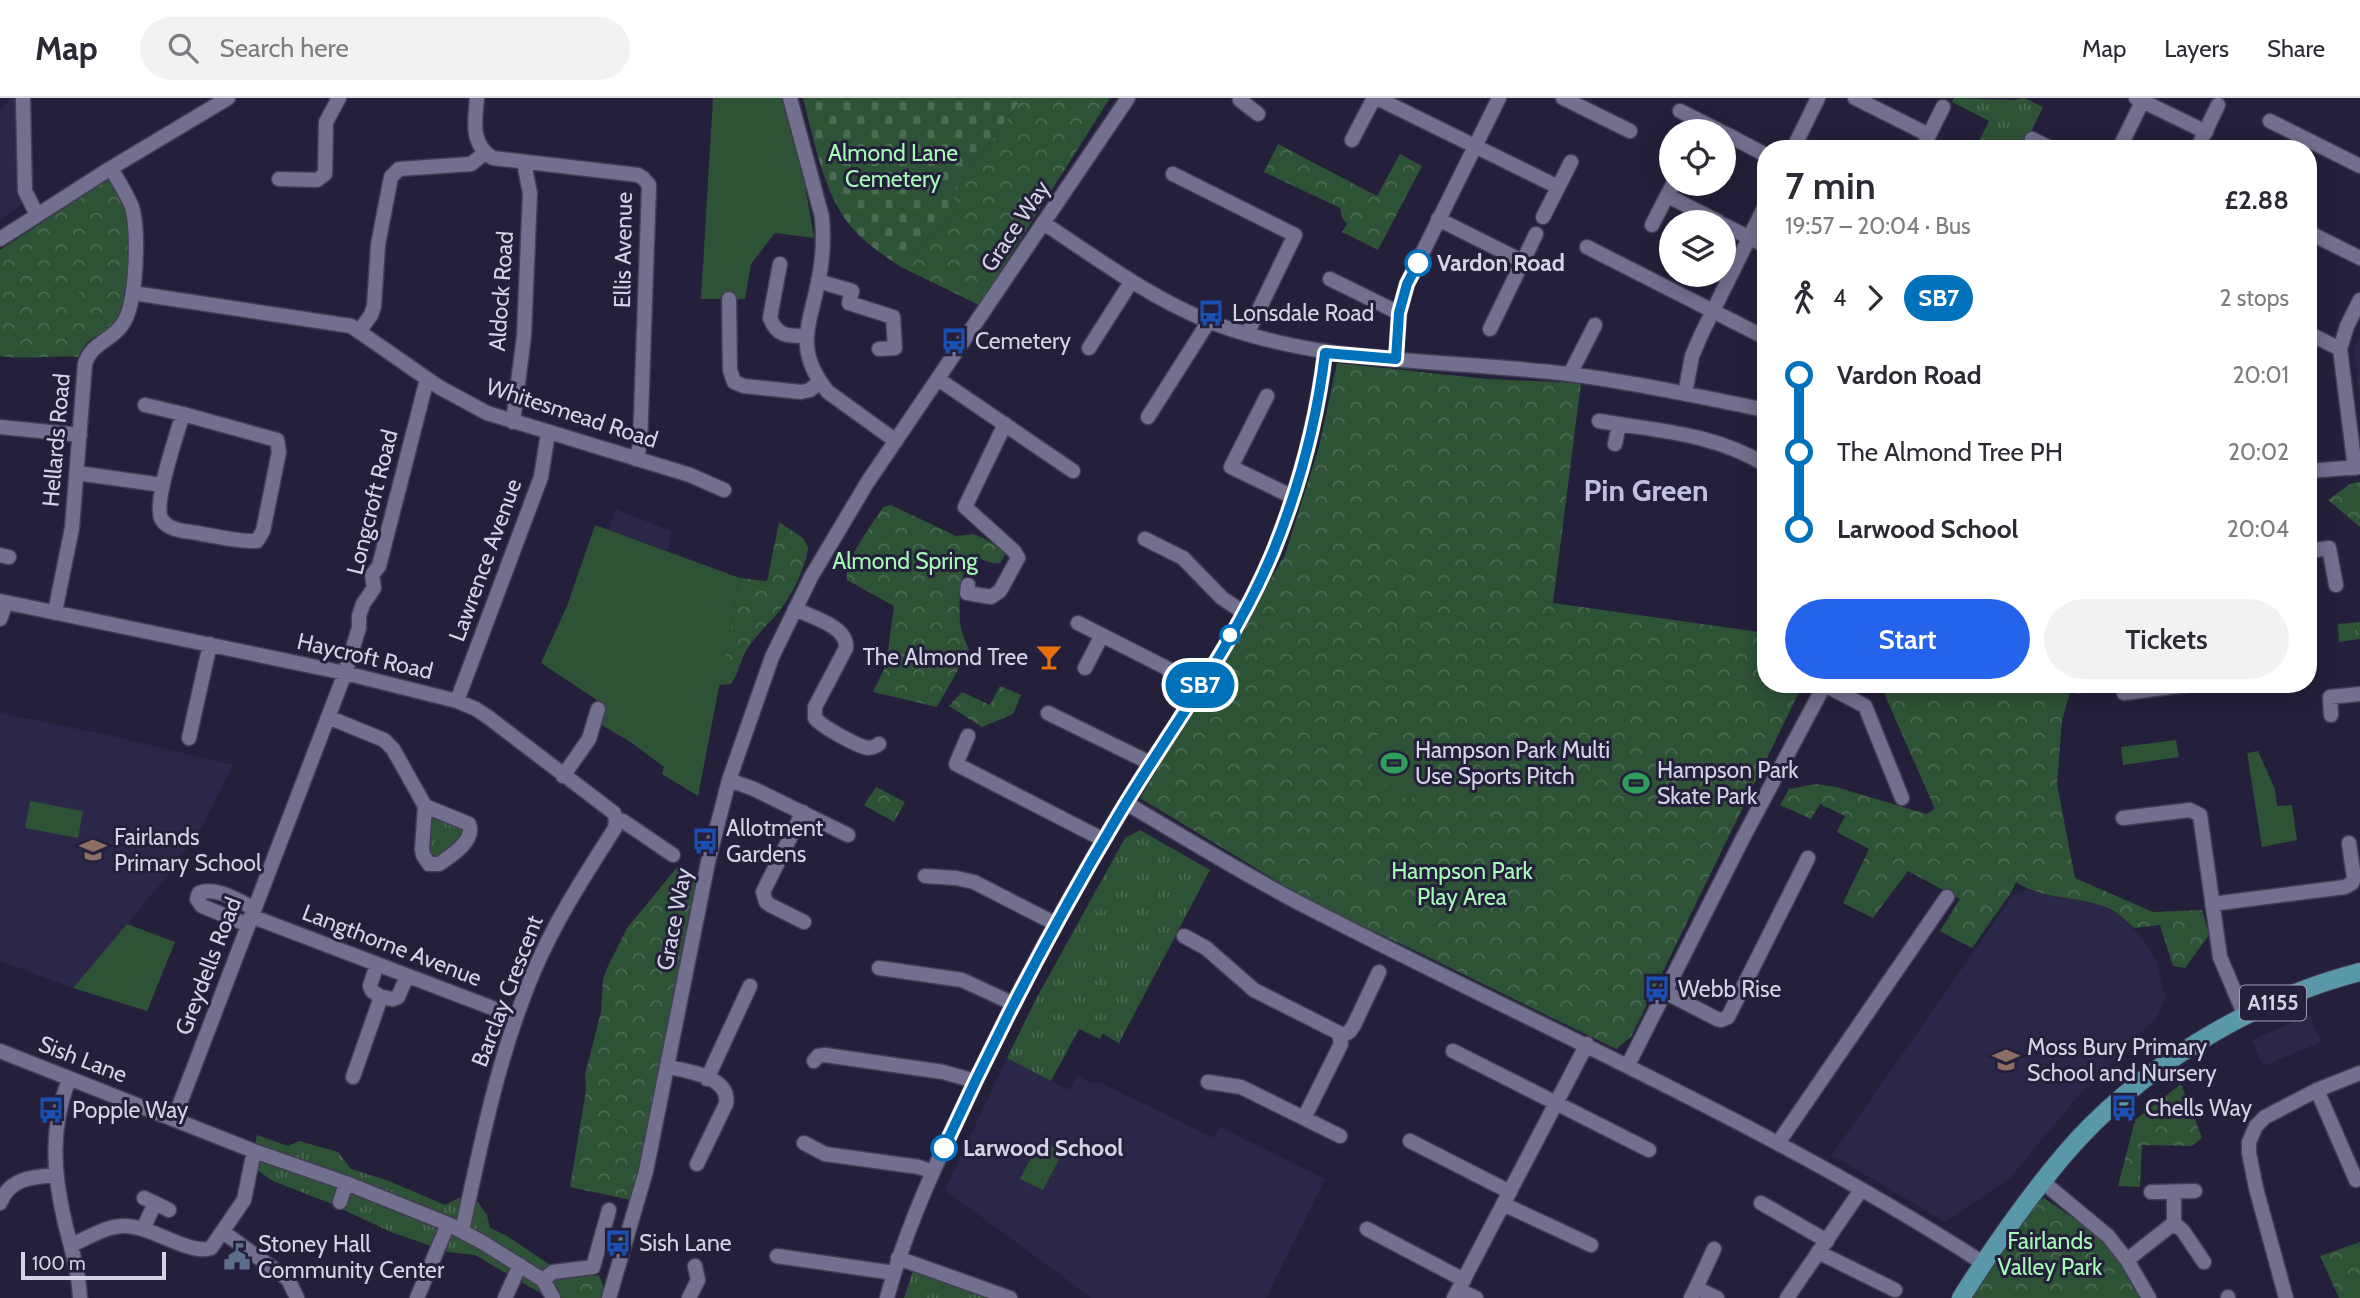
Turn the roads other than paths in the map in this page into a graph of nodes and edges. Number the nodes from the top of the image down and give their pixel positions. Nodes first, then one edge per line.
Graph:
1 (23, 98) edge
2 (228, 98) edge
3 (339, 98) edge
4 (477, 98) edge
5 (790, 98) edge
6 (1128, 98) edge
7 (1241, 98) edge
8 (1375, 98) edge
9 (1499, 98) edge
10 (1563, 98) edge
11 (1818, 98) edge
12 (1855, 98) edge
13 (2141, 99) edge
14 (2218, 105) dead end
15 (1943, 107) dead end
16 (1680, 111) dead end
17 (1258, 114) dead end
18 (1708, 119) edge
19 (2270, 121) dead end
20 (1630, 131) dead end
21 (2206, 132) junction
22 (1736, 139) edge
23 (1352, 140) dead end
24 (1797, 140) edge
25 (1922, 140) edge
26 (1926, 140) edge
27 (2123, 140) edge
28 (2202, 140) edge
29 (1474, 147) junction
30 (1757, 150) edge
31 (485, 153) junction
32 (1571, 162) dead end
33 (524, 163) junction
34 (2360, 166) edge
35 (111, 168) junction
36 (1173, 174) dead end
37 (279, 178) dead end
38 (1558, 187) junction
39 (1667, 196) edge
40 (1679, 196) edge
41 (1701, 210) edge
42 (37, 215) junction
43 (1543, 217) dead end
44 (1438, 219) junction
45 (1757, 221) edge
46 (1045, 223) junction
47 (1652, 225) dead end
48 (1736, 230) edge
49 (1536, 234) dead end
50 (2317, 236) edge
51 (1749, 237) junction
52 (0, 239) edge
53 (1757, 241) edge
54 (1587, 247) dead end
55 (2360, 258) edge
56 (1522, 261) junction
57 (780, 264) dead end
58 (1330, 279) dead end
59 (818, 281) junction
60 (1131, 282) junction
61 (133, 293) junction
62 (729, 299) dead end
63 (2360, 300) edge
64 (1712, 310) junction
65 (1399, 313) junction
66 (1209, 321) junction
67 (1595, 325) dead end
68 (1490, 329) dead end
69 (360, 330) junction
70 (1757, 333) edge
71 (1247, 334) junction
72 (806, 337) junction
73 (2317, 338) edge
74 (1089, 348) dead end
75 (878, 349) dead end
76 (2340, 349) junction
77 (1325, 353) junction
78 (1396, 359) junction
79 (1570, 374) junction
80 (427, 379) junction
81 (938, 379) junction
82 (820, 382) junction
83 (1685, 394) junction
84 (1267, 396) dead end
85 (145, 405) dead end
86 (1757, 408) edge
87 (183, 414) junction
88 (1148, 417) dead end
89 (1599, 421) dead end
90 (513, 422) junction
91 (1005, 424) junction
92 (1619, 424) junction
93 (0, 427) edge
94 (548, 433) junction
95 (80, 435) junction
96 (896, 441) junction
97 (1615, 444) dead end
98 (636, 459) junction
99 (1757, 460) edge
100 (2358, 468) edge
101 (2317, 470) edge
102 (1073, 471) dead end
103 (76, 473) junction
104 (162, 485) junction
105 (724, 490) dead end
106 (1293, 497) junction
107 (1145, 539) dead end
108 (2317, 550) edge
109 (2336, 585) dead end
110 (966, 593) dead end
111 (3, 602) edge
112 (794, 609) junction
113 (55, 612) junction
114 (1243, 612) junction
115 (0, 619) edge
116 (1078, 623) dead end
117 (1102, 635) junction
118 (209, 644) junction
119 (1085, 668) dead end
120 (345, 673) junction
121 (1200, 685) junction
122 (1821, 693) edge
123 (1841, 693) edge
124 (2360, 694) edge
125 (457, 701) junction
126 (597, 709) dead end
127 (1048, 713) dead end
128 (2331, 715) dead end
129 (328, 717) junction
130 (968, 736) dead end
131 (189, 738) dead end
132 (879, 744) dead end
133 (1150, 763) junction
134 (563, 776) junction
135 (729, 780) junction
136 (1902, 798) dead end
137 (1126, 803) junction
138 (425, 806) dead end
139 (803, 812) junction
140 (2123, 818) dead end
141 (617, 820) junction
142 (848, 835) dead end
143 (1104, 840) junction
144 (2349, 843) dead end
145 (673, 855) dead end
146 (1808, 858) dead end
147 (925, 876) dead end
148 (1947, 897) dead end
149 (2213, 904) junction
150 (251, 916) junction
151 (804, 922) dead end
152 (1056, 924) junction
153 (1184, 936) dead end
154 (377, 964) junction
155 (879, 968) dead end
156 (1379, 972) dead end
157 (2360, 972) edge
158 (407, 976) junction
159 (750, 986) dead end
160 (1665, 992) junction
161 (381, 997) junction
162 (1014, 1004) junction
163 (2245, 1016) junction
164 (516, 1017) junction
165 (1342, 1036) junction
166 (1587, 1044) junction
167 (0, 1051) edge
168 (1453, 1051) dead end
169 (814, 1061) dead end
170 (1628, 1065) junction
171 (668, 1067) junction
172 (2360, 1073) edge
173 (353, 1077) dead end
174 (69, 1079) junction
175 (707, 1079) junction
176 (975, 1081) junction
177 (1208, 1082) dead end
178 (2317, 1090) junction
179 (1556, 1103) junction
180 (1304, 1118) junction
181 (174, 1119) junction
182 (1340, 1136) dead end
183 (1410, 1141) dead end
184 (804, 1143) dead end
185 (1778, 1143) junction
186 (1649, 1150) dead end
187 (254, 1151) junction
188 (697, 1164) dead end
189 (933, 1172) junction
190 (55, 1175) junction
191 (2356, 1181) dead end
192 (2043, 1182) junction
193 (346, 1183) junction
194 (1861, 1190) junction
195 (2195, 1191) dead end
196 (2151, 1192) dead end
197 (2174, 1192) junction
198 (1506, 1198) junction
199 (344, 1200) dead end
200 (0, 1203) edge
201 (1761, 1203) dead end
202 (169, 1210) dead end
203 (609, 1210) dead end
204 (2174, 1223) junction
205 (448, 1224) junction
206 (144, 1229) junction
207 (1367, 1229) dead end
208 (462, 1231) junction
209 (223, 1232) junction
210 (71, 1245) junction
211 (1591, 1245) dead end
212 (1823, 1247) junction
213 (1714, 1249) dead end
214 (777, 1256) dead end
215 (898, 1258) junction
216 (2127, 1260) junction
217 (2204, 1262) dead end
218 (1983, 1263) junction
219 (520, 1265) junction
220 (695, 1266) dead end
221 (894, 1273) junction
222 (543, 1280) junction
223 (1459, 1289) edge
224 (1895, 1290) dead end
225 (1693, 1293) edge
226 (80, 1298) edge
227 (298, 1298) edge
228 (417, 1298) edge
229 (505, 1298) edge
230 (553, 1298) edge
231 (609, 1298) edge
232 (689, 1298) edge
233 (887, 1298) edge
234 (1010, 1298) edge
235 (1476, 1298) edge
236 (1717, 1298) edge
237 (1787, 1298) edge
238 (1961, 1298) edge
239 (2149, 1298) edge
240 (2284, 1298) edge

1 - 42 street
2 - 35 street
3 - 37 street
4 - 31 street
5 - 59 street
6 - 46 street, Grace Way
7 - 17 street
8 - 23 street
8 - 29 street
9 - 29 street
10 - 20 street
11 - 24 street
12 - 25 street
13 - 21 street
13 - 27 street
14 - 21 street
15 - 26 street
16 - 18 street
19 - 34 street
21 - 28 street
22 - 30 street
29 - 38 street
29 - 44 street
31 - 33 street, Ellis Avenue
31 - 69 street
32 - 38 street
33 - 90 street, Aldock Road
33 - 98 street, Ellis Avenue
35 - 42 street
35 - 61 street, Hellards Road
36 - 71 street
38 - 43 street
39 - 47 street
40 - 41 street
42 - 52 street
44 - 56 street
44 - 65 street
45 - 51 street
46 - 60 street
46 - 81 street, Grace Way
48 - 51 street
49 - 56 street
50 - 55 street
51 - 53 street
51 - 64 street
54 - 64 street
56 - 68 street
57 - 72 street
58 - 65 street
59 - 72 street
59 - 75 street
60 - 66 street
60 - 74 street
61 - 69 street, Whitesmead Road
61 - 95 street, Hellards Road
62 - 82 street
63 - 76 street
64 - 70 street
64 - 83 street
65 - 78 street
66 - 71 street
66 - 88 street
67 - 79 street
69 - 80 street, Whitesmead Road
71 - 77 street
72 - 82 street
73 - 76 street
76 - 100 street
77 - 78 street
77 - 106 street
78 - 79 street
79 - 83 street
80 - 90 street, Whitesmead Road
80 - 120 street, Longcroft Road
81 - 91 street
81 - 96 street, Grace Way
82 - 96 street
83 - 86 street
84 - 106 street
85 - 87 street
87 - 104 street
87 - 104 street
89 - 92 street
90 - 94 street, Whitesmead Road
91 - 102 street
91 - 110 street
92 - 97 street
92 - 99 street
93 - 95 street
94 - 98 street, Whitesmead Road
94 - 125 street, Lawrence Avenue
95 - 103 street, Hellards Road
96 - 112 street, Grace Way
98 - 105 street, Whitesmead Road
100 - 101 street
103 - 104 street
103 - 113 street, Hellards Road
106 - 114 street
107 - 114 street
108 - 109 street
111 - 113 street, Haycroft Road
111 - 115 street
112 - 132 street
112 - 135 street, Grace Way
113 - 118 street, Haycroft Road
114 - 121 street
116 - 117 street
117 - 119 street
117 - 121 street
118 - 120 street, Haycroft Road
118 - 131 street
120 - 125 street, Haycroft Road
120 - 129 street, Greydells Road
121 - 133 street
122 - 160 street
123 - 136 street
124 - 128 street
125 - 134 street, Haycroft Road
126 - 134 street
127 - 133 street
129 - 138 street
129 - 150 street, Greydells Road
130 - 143 street
133 - 137 street
134 - 141 street, Haycroft Road
135 - 139 street
135 - 171 street, Grace Way
137 - 143 street
137 - 166 street
139 - 142 street
139 - 151 street
140 - 149 street
141 - 145 street, Haycroft Road
141 - 164 street, Barclay Crescent
143 - 152 street
144 - 149 street
146 - 160 street
147 - 152 street
148 - 185 street
149 - 163 street
150 - 154 street, Langthorne Avenue
150 - 181 street, Greydells Road
152 - 162 street
153 - 165 street
154 - 158 street, Langthorne Avenue
154 - 161 street
155 - 162 street
156 - 165 street
157 - 163 main road, A1155
158 - 161 street
158 - 164 street, Langthorne Avenue
159 - 175 street
160 - 170 street
161 - 173 street
162 - 176 street
163 - 192 main road, A1155
164 - 208 street, Barclay Crescent
165 - 180 street
166 - 170 street
166 - 179 street
167 - 174 street, Sish Lane
168 - 179 street
169 - 176 street
170 - 185 street
171 - 175 street
171 - 231 street, Grace Way
172 - 178 street
174 - 181 street, Sish Lane
174 - 190 street
175 - 188 street
176 - 189 street
177 - 180 street
178 - 191 street
178 - 240 street
179 - 186 street
179 - 198 street
180 - 182 street
181 - 187 street, Sish Lane
183 - 198 street
184 - 189 street
185 - 194 street
187 - 193 street, Sish Lane
187 - 209 street
189 - 215 street
190 - 200 street
190 - 210 street
192 - 216 street
192 - 218 main road, A1155
193 - 199 street
193 - 205 street, Sish Lane
194 - 212 street
194 - 218 street
195 - 197 street
196 - 197 street
197 - 204 street
198 - 211 street
198 - 223 street
201 - 212 street
202 - 206 street
203 - 222 street
204 - 216 street
204 - 217 street
205 - 208 street, Sish Lane
205 - 228 street
206 - 209 street
206 - 210 street
207 - 223 street
208 - 219 street, Sish Lane
209 - 227 street
210 - 226 street
212 - 224 street
212 - 237 street
213 - 225 street
214 - 221 street
215 - 221 street
215 - 234 street
216 - 239 street
218 - 238 main road, A1155
219 - 222 street, Sish Lane
219 - 229 street
220 - 232 street
221 - 233 street
222 - 230 street, Sish Lane
223 - 235 street
225 - 236 street

